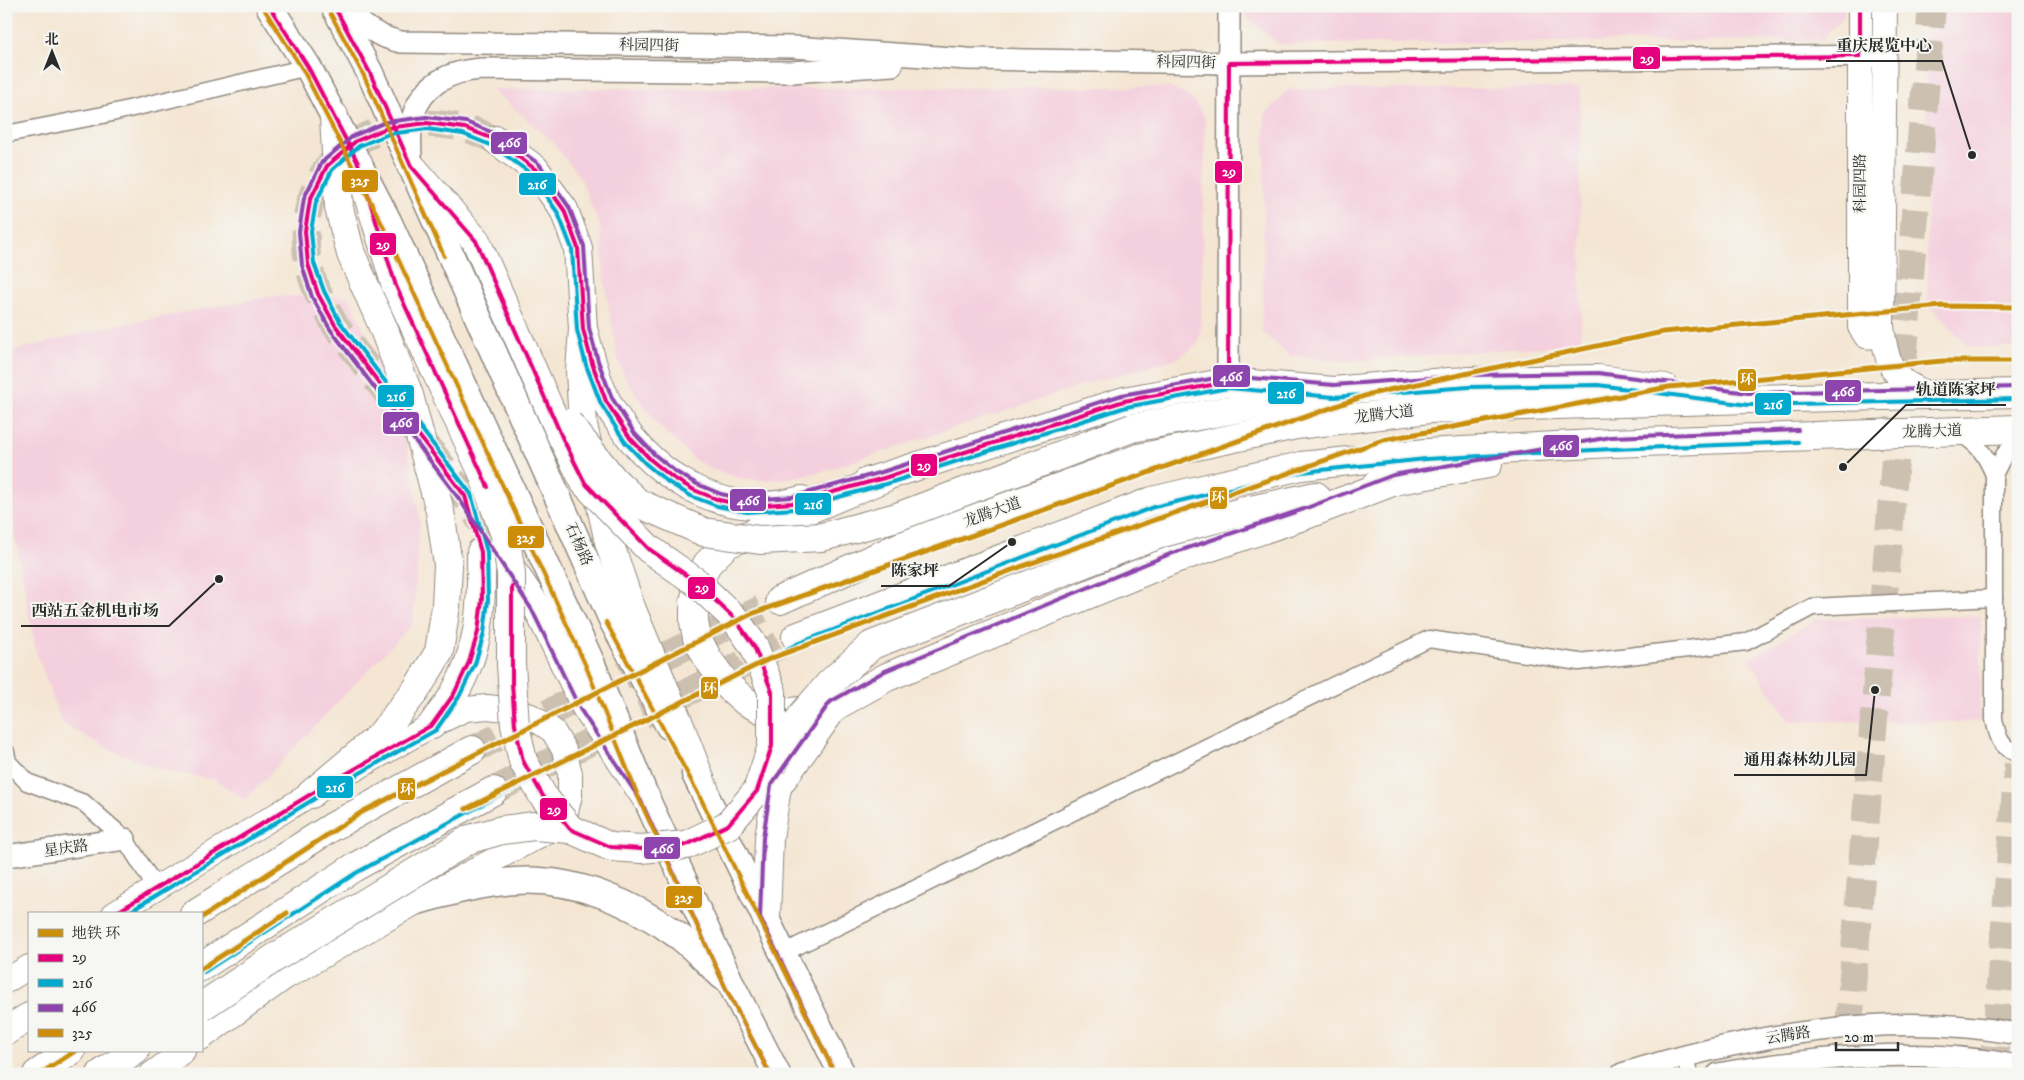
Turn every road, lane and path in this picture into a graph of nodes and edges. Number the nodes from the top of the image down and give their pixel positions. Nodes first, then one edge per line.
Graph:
1 (269, 6) edge
2 (334, 6) edge
3 (342, 6) edge
4 (1229, 6) edge
5 (1860, 6) edge
6 (1885, 6) edge
7 (1860, 56) junction
8 (1885, 56) junction
9 (967, 59) junction
10 (1229, 62) junction
11 (308, 68) junction
12 (334, 116) junction
13 (6, 134) edge
14 (496, 140) tunnel mouth
15 (358, 163) junction
16 (411, 166) junction
17 (1882, 326) junction
18 (583, 329) junction
19 (535, 374) junction
20 (1228, 382) junction
21 (1334, 391) junction
22 (2018, 393) edge
23 (1933, 395) junction
24 (1748, 399) junction
25 (2018, 429) edge
26 (1954, 430) junction
27 (2018, 439) edge
28 (1612, 443) junction
29 (1994, 475) junction
30 (884, 478) junction
31 (1395, 481) junction
32 (1994, 598) junction
33 (780, 600) tunnel mouth
34 (796, 637) tunnel mouth
35 (834, 707) junction
36 (432, 725) junction
37 (472, 750) tunnel mouth
38 (6, 752) edge
39 (2018, 754) edge
40 (493, 791) tunnel mouth
41 (757, 791) junction
42 (311, 794) junction
43 (706, 794) junction
44 (646, 798) junction
45 (570, 829) junction
46 (126, 839) junction
47 (6, 856) edge
48 (156, 888) junction
49 (418, 901) junction
50 (117, 912) edge
51 (197, 912) edge
52 (766, 917) junction
53 (782, 953) junction
54 (202, 966) edge
55 (28, 968) edge
56 (6, 981) edge
57 (732, 986) junction
58 (202, 1006) edge
59 (28, 1018) edge
60 (6, 1032) edge
61 (2018, 1034) edge
62 (202, 1037) edge
63 (70, 1052) edge
64 (134, 1052) edge
65 (182, 1052) edge
66 (1687, 1065) edge
67 (2018, 1066) edge
68 (37, 1074) edge
69 (101, 1074) edge
70 (152, 1074) edge
71 (776, 1074) edge
72 (842, 1074) edge
73 (1622, 1074) edge
74 (1718, 1074) edge

1 - 11 main road
2 - 16 main road, 石杨路
3 - 9 street, 科园四街
4 - 10 street
5 - 7 main road, 科园四路
6 - 8 main road, 科园四路
7 - 8 street, 科园四街
7 - 10 street, 科园四街
7 - 17 main road, 科园四路
8 - 17 main road, 科园四路
9 - 10 street, 科园四街
9 - 16 street, 科园四街
10 - 20 street
11 - 12 main road
11 - 13 street
12 - 15 main road
12 - 42 highway
14 - 18 highway
15 - 44 main road
15 - 45 highway, bridge
16 - 19 highway, bridge
16 - 43 main road, 石杨路
17 - 23 main road, 科园四路
18 - 30 highway
18 - 43 highway
19 - 21 highway, bridge
19 - 41 highway, bridge
20 - 21 highway
20 - 30 highway
21 - 24 highway
22 - 23 highway, 龙腾大道
23 - 24 highway, 龙腾大道
24 - 33 highway, 龙腾大道
25 - 26 highway, 龙腾大道
26 - 28 highway, 龙腾大道
26 - 29 street
27 - 29 street
28 - 31 highway
28 - 34 highway, 龙腾大道
29 - 32 street
30 - 35 highway
31 - 35 highway
31 - 41 highway, bridge
32 - 39 street
32 - 53 street
35 - 52 highway
36 - 42 main road
36 - 44 highway
36 - 49 main road
37 - 51 highway
38 - 46 street
40 - 54 highway
41 - 45 highway, bridge
42 - 48 main road
43 - 52 main road, 石杨路
44 - 57 main road
45 - 58 highway, bridge
46 - 47 street, 星庆路
46 - 48 street
48 - 50 main road
49 - 57 main road
49 - 62 main road
52 - 53 main road, 石杨路
53 - 72 main road, 石杨路
55 - 56 main road
57 - 71 main road
59 - 60 highway
61 - 66 street, 云腾路
63 - 68 highway
64 - 69 highway
65 - 70 main road
66 - 73 street, 云腾路
67 - 74 street, 云腾路

